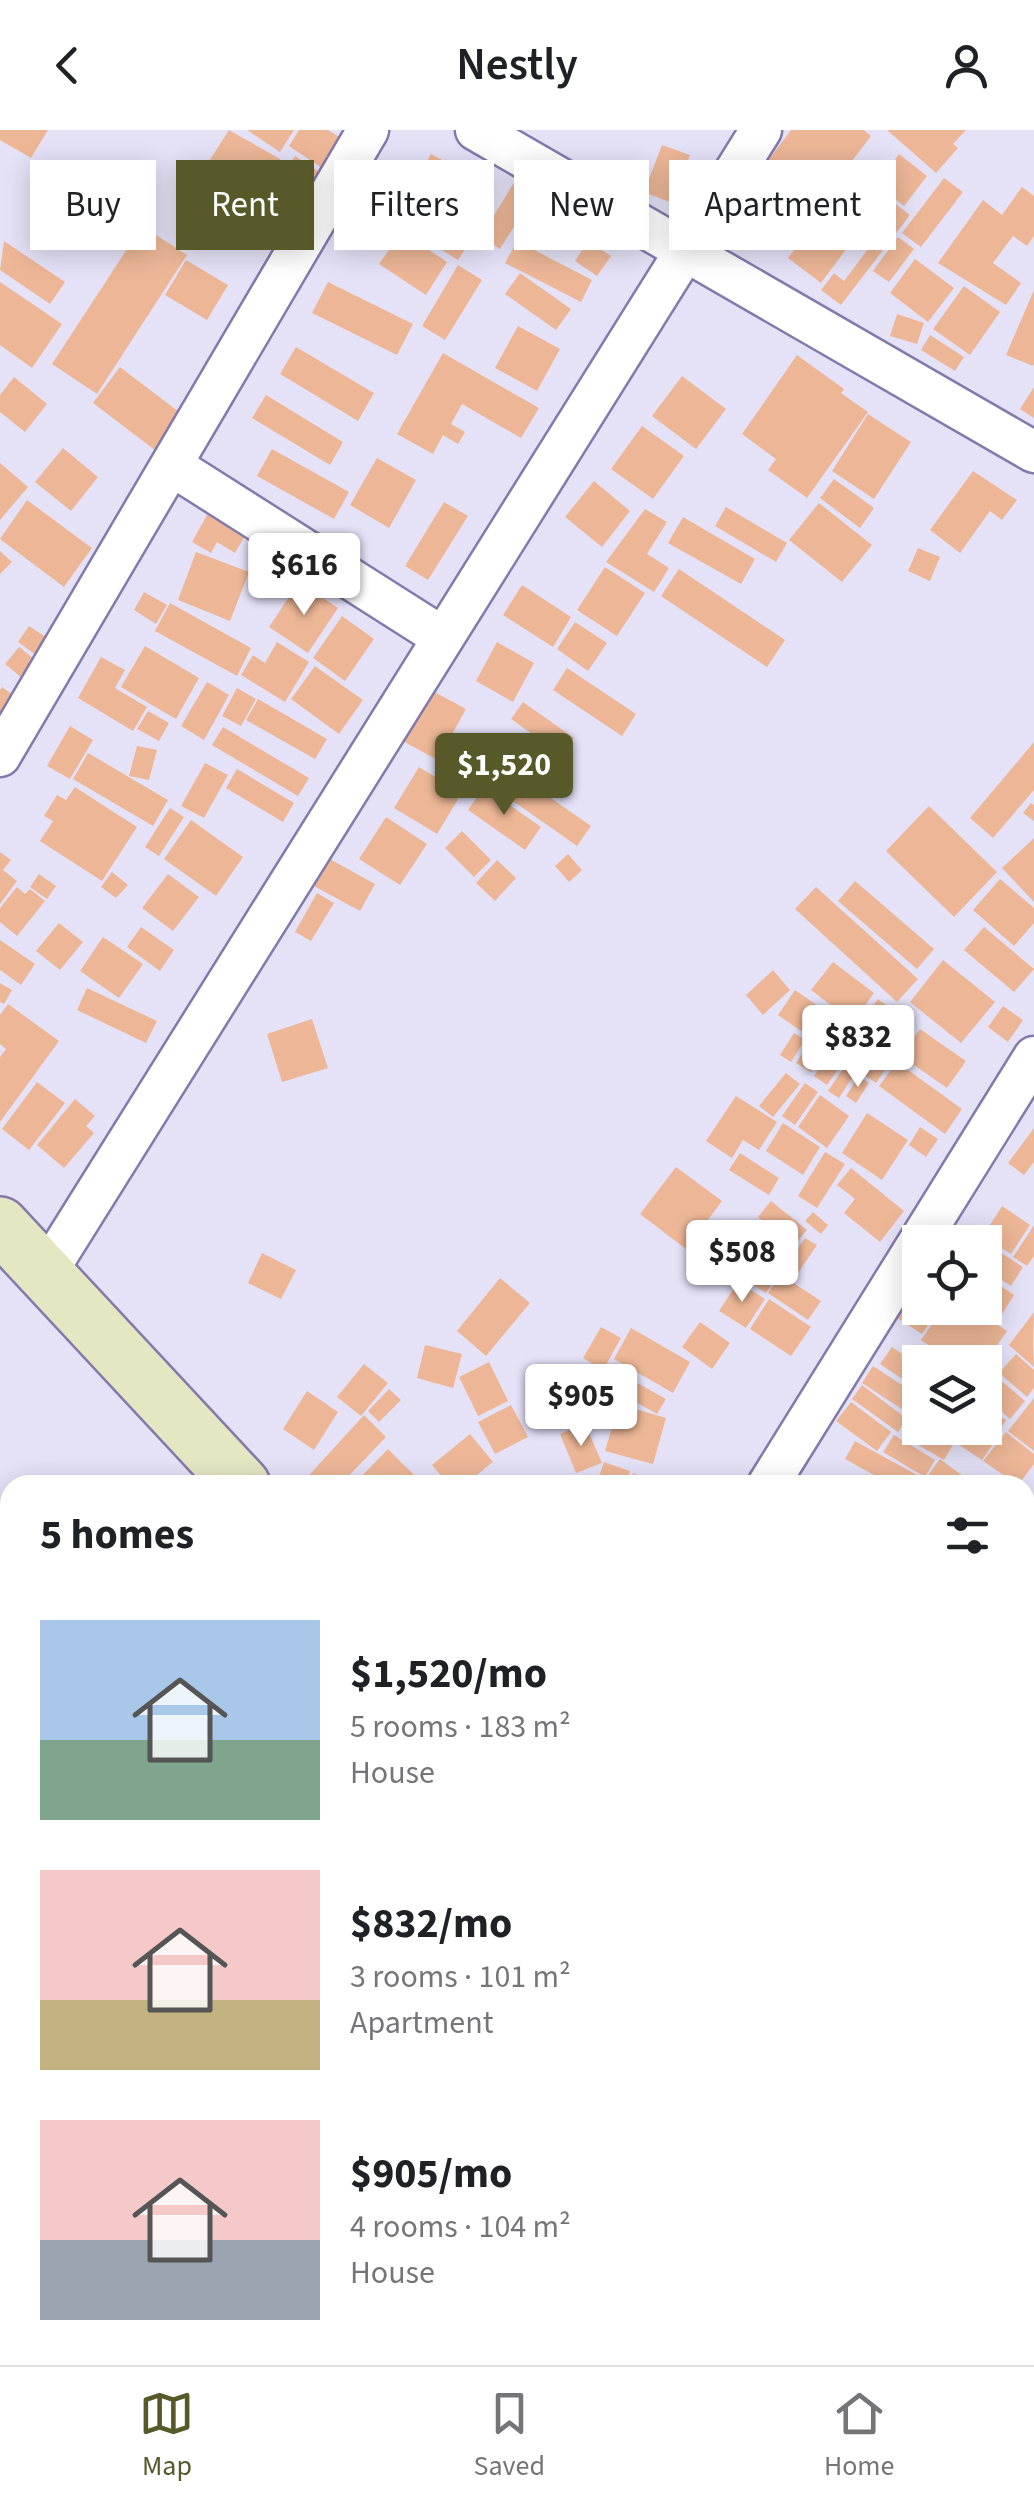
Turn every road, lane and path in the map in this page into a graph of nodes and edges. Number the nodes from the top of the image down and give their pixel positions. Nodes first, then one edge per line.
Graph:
1 (368, 130) edge
2 (476, 130) edge
3 (760, 130) edge
4 (740, 160) edge
5 (669, 242) edge
6 (682, 250) joint
7 (1034, 452) edge
8 (171, 465) junction
9 (442, 637) junction
10 (0, 756) edge
11 (1034, 1057) edge
12 (0, 1225) edge
13 (46, 1273) junction
14 (233, 1475) edge
15 (774, 1475) edge

1 - 8 street
2 - 5 street
3 - 4 street
6 - 7 street
6 - 9 street
8 - 9 street
8 - 10 street
9 - 13 street
11 - 15 street
12 - 13 main road
13 - 14 main road

